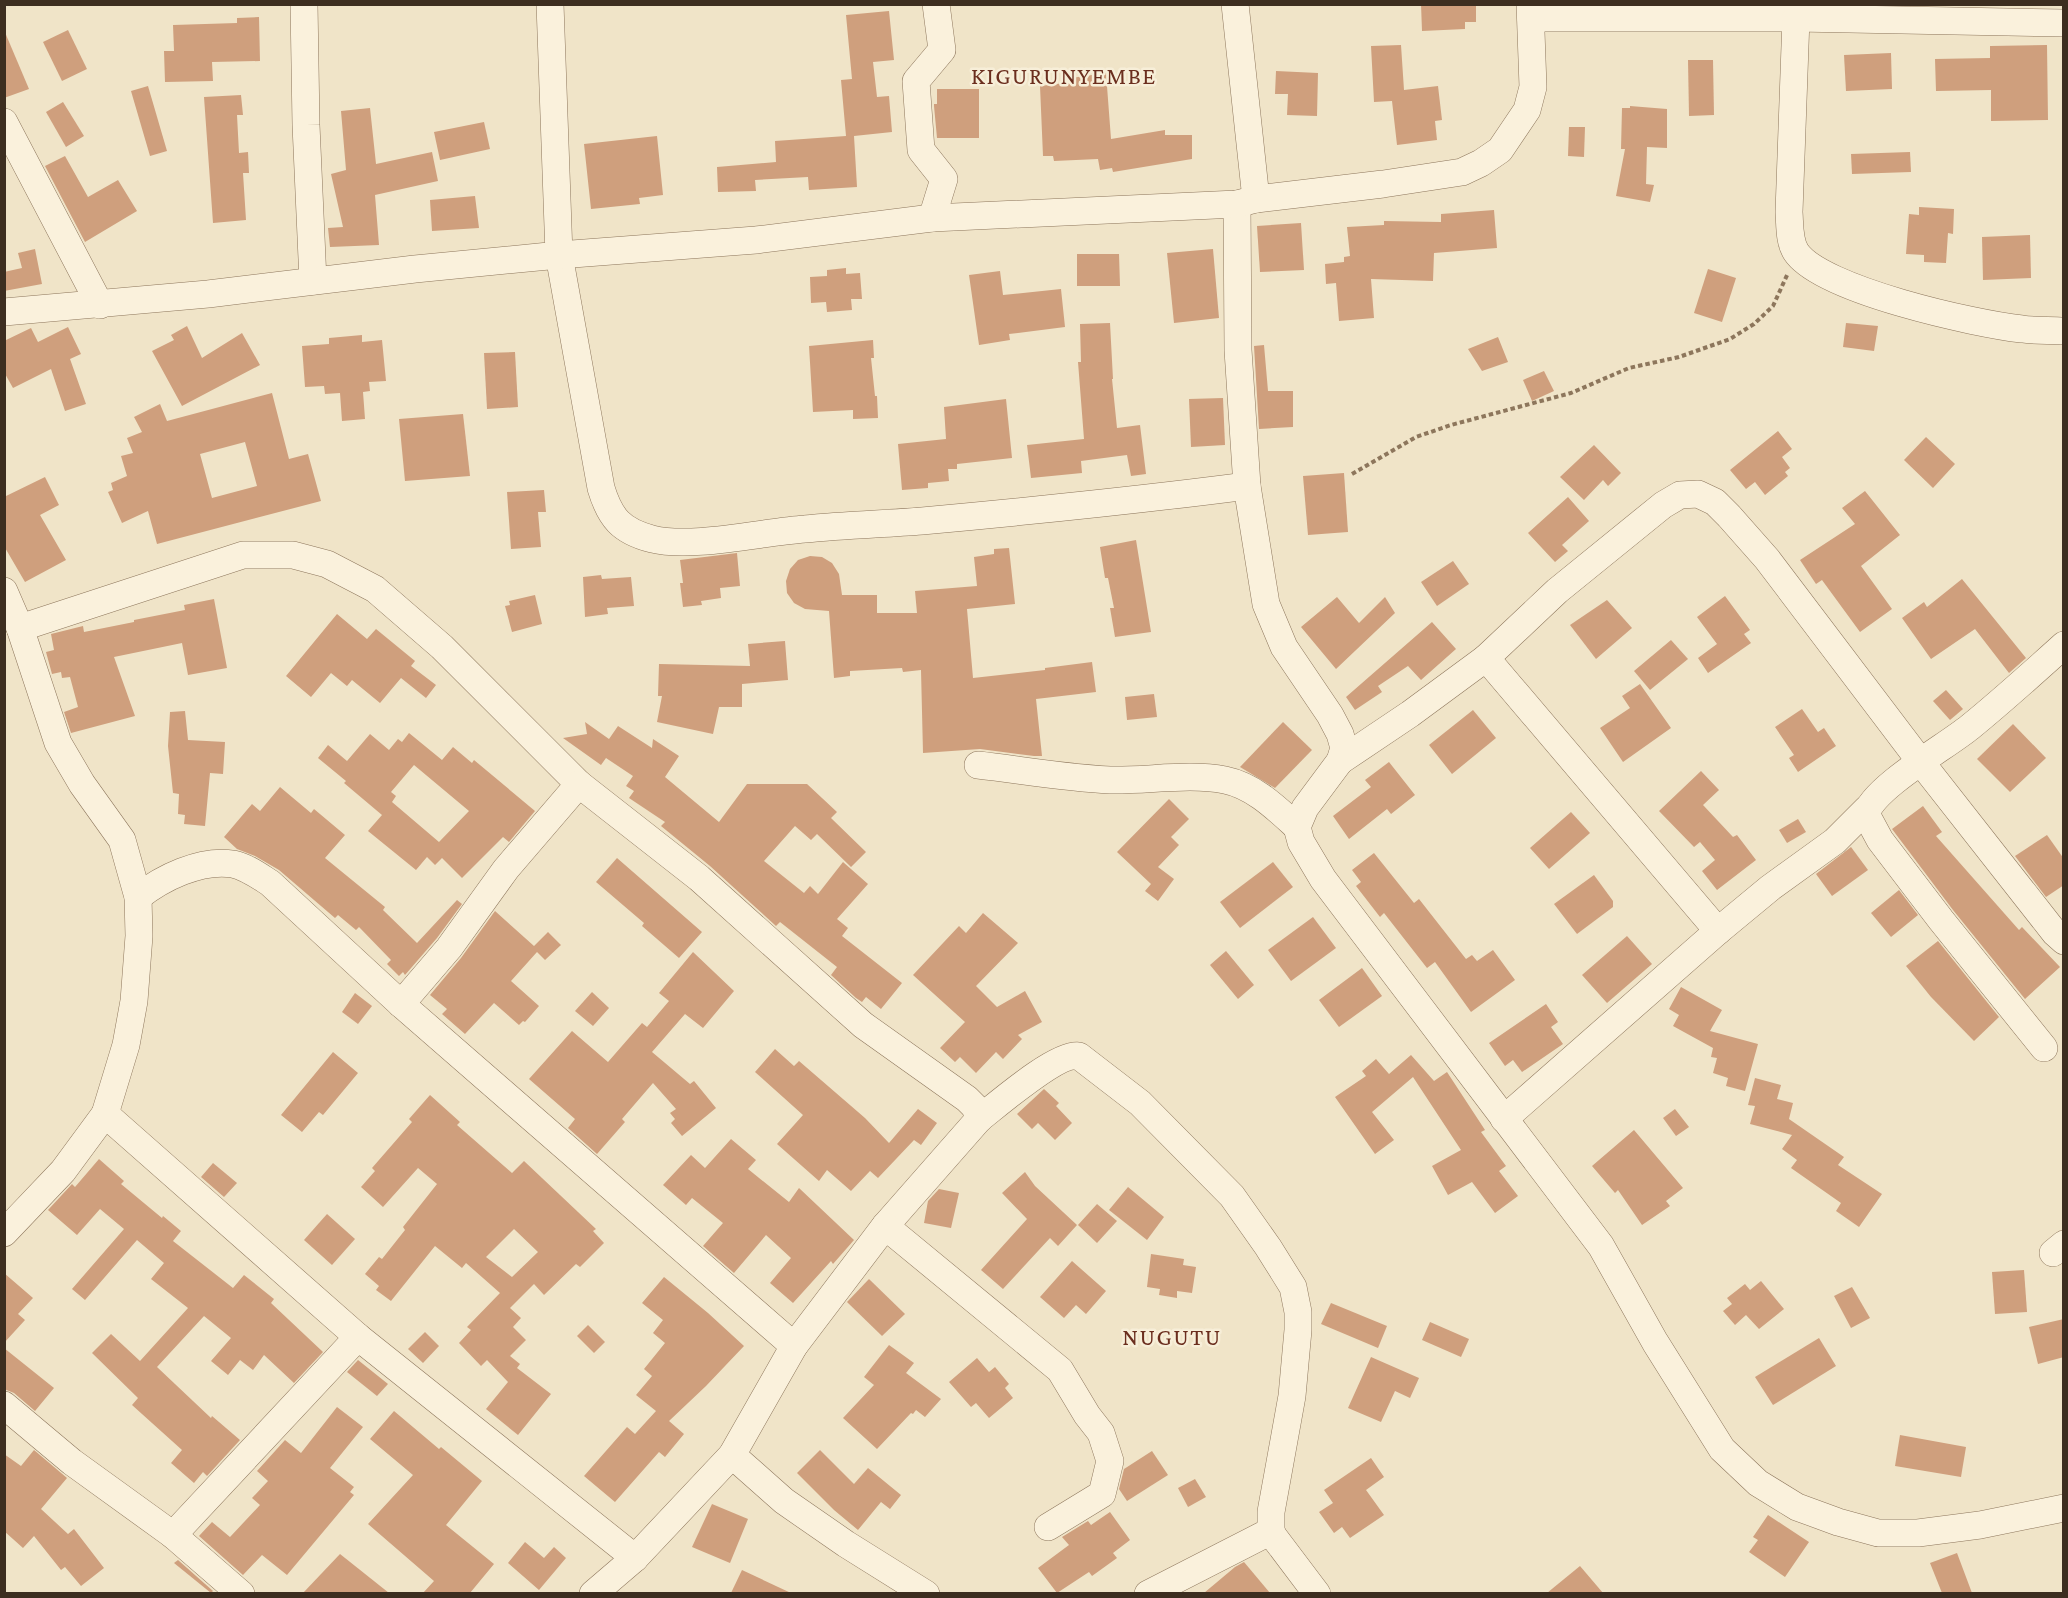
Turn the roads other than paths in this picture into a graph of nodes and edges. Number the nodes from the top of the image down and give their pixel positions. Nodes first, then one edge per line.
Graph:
1 (304, 4) edge
2 (550, 4) edge
3 (936, 4) edge
4 (1235, 4) edge
5 (1531, 11) edge
6 (1796, 18) junction
7 (2064, 23) edge
8 (4, 122) edge
9 (1247, 201) junction
10 (932, 218) junction
11 (559, 255) junction
12 (313, 280) junction
13 (100, 304) junction
14 (4, 312) edge
15 (2064, 331) edge
16 (1246, 486) junction
17 (4, 591) edge
18 (20, 628) junction
19 (2064, 645) edge
20 (1486, 658) junction
21 (1340, 761) junction
22 (1920, 761) junction
23 (978, 765) dead end
24 (579, 784) junction
25 (1867, 810) junction
26 (1297, 827) junction
27 (138, 897) junction
28 (1718, 931) junction
29 (2064, 941) edge
30 (401, 1004) junction
31 (2044, 1048) dead end
32 (105, 1114) junction
33 (979, 1119) junction
34 (1504, 1119) junction
35 (885, 1226) junction
36 (4, 1233) edge
37 (358, 1337) junction
38 (794, 1346) junction
39 (4, 1405) edge
40 (732, 1455) junction
41 (2064, 1508) edge
42 (1048, 1527) dead end
43 (1271, 1531) junction
44 (173, 1535) junction
45 (635, 1558) junction
46 (241, 1593) edge
47 (593, 1593) edge
48 (926, 1593) edge
49 (1149, 1593) edge
50 (1317, 1593) edge

1 - 12 street
2 - 11 street
3 - 10 street
4 - 9 street
5 - 6 street
5 - 9 street
6 - 7 street
6 - 15 street
8 - 13 street
9 - 10 street
9 - 16 street
10 - 11 street
11 - 12 street
11 - 16 street
12 - 13 street
13 - 14 street
16 - 21 street
17 - 18 street
18 - 24 street
18 - 27 street
19 - 22 street
20 - 21 street
20 - 22 street
20 - 28 street
21 - 26 street
22 - 25 street
22 - 29 street
23 - 26 street
24 - 30 street
24 - 33 street
25 - 28 street
25 - 31 street
26 - 34 street
27 - 30 street
27 - 32 street
28 - 34 street
30 - 38 street
32 - 36 street
32 - 37 street
33 - 35 street
33 - 43 street
34 - 41 street
35 - 38 street
35 - 42 street
37 - 44 street
37 - 45 street
38 - 40 street
39 - 44 street
40 - 45 street
40 - 48 street
43 - 49 street
43 - 50 street
44 - 46 street
45 - 47 street

